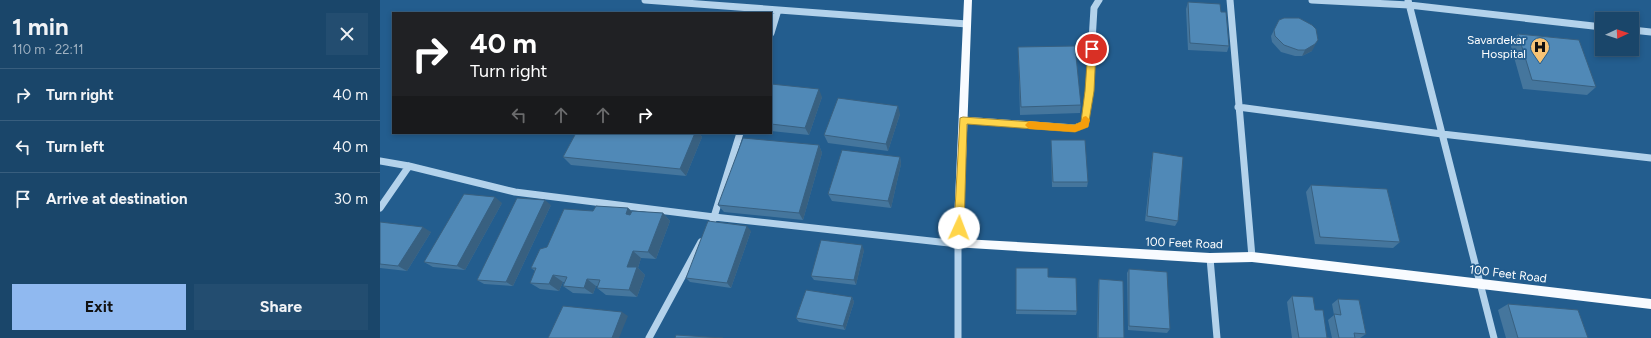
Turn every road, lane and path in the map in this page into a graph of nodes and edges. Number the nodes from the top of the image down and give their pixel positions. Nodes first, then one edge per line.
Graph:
1 (645, 0) edge
2 (968, 0) edge
3 (1099, 0) edge
4 (1230, 0) edge
5 (1312, 0) edge
6 (1409, 3) edge
7 (778, 10) junction
8 (967, 24) junction
9 (1595, 25) edge
10 (772, 30) edge
11 (1639, 31) edge
12 (1651, 32) edge
13 (1238, 107) junction
14 (963, 120) junction
15 (740, 134) edge
16 (1442, 134) junction
17 (1651, 158) edge
18 (380, 160) edge
19 (409, 166) junction
20 (380, 208) edge
21 (712, 221) junction
22 (703, 237) edge
23 (958, 244) junction
24 (1252, 257) junction
25 (1210, 258) junction
26 (1480, 283) junction
27 (1651, 304) edge
28 (649, 338) edge
29 (958, 338) edge
30 (1217, 338) edge
31 (1494, 338) edge

1 - 7 street
2 - 8 main road
3 - 14 street
4 - 13 street
5 - 6 street
6 - 9 street
6 - 16 street
7 - 8 street
7 - 10 street
8 - 14 main road
11 - 12 street
13 - 16 street
13 - 24 street
14 - 23 main road
15 - 21 street
16 - 17 street
16 - 26 street
18 - 19 street
19 - 20 street
19 - 21 street
21 - 23 street
22 - 28 street
23 - 25 main road, 100 Feet Road
23 - 29 street
24 - 25 main road, 100 Feet Road
24 - 26 main road, 100 Feet Road
25 - 30 street
26 - 27 main road, 100 Feet Road
26 - 31 street

